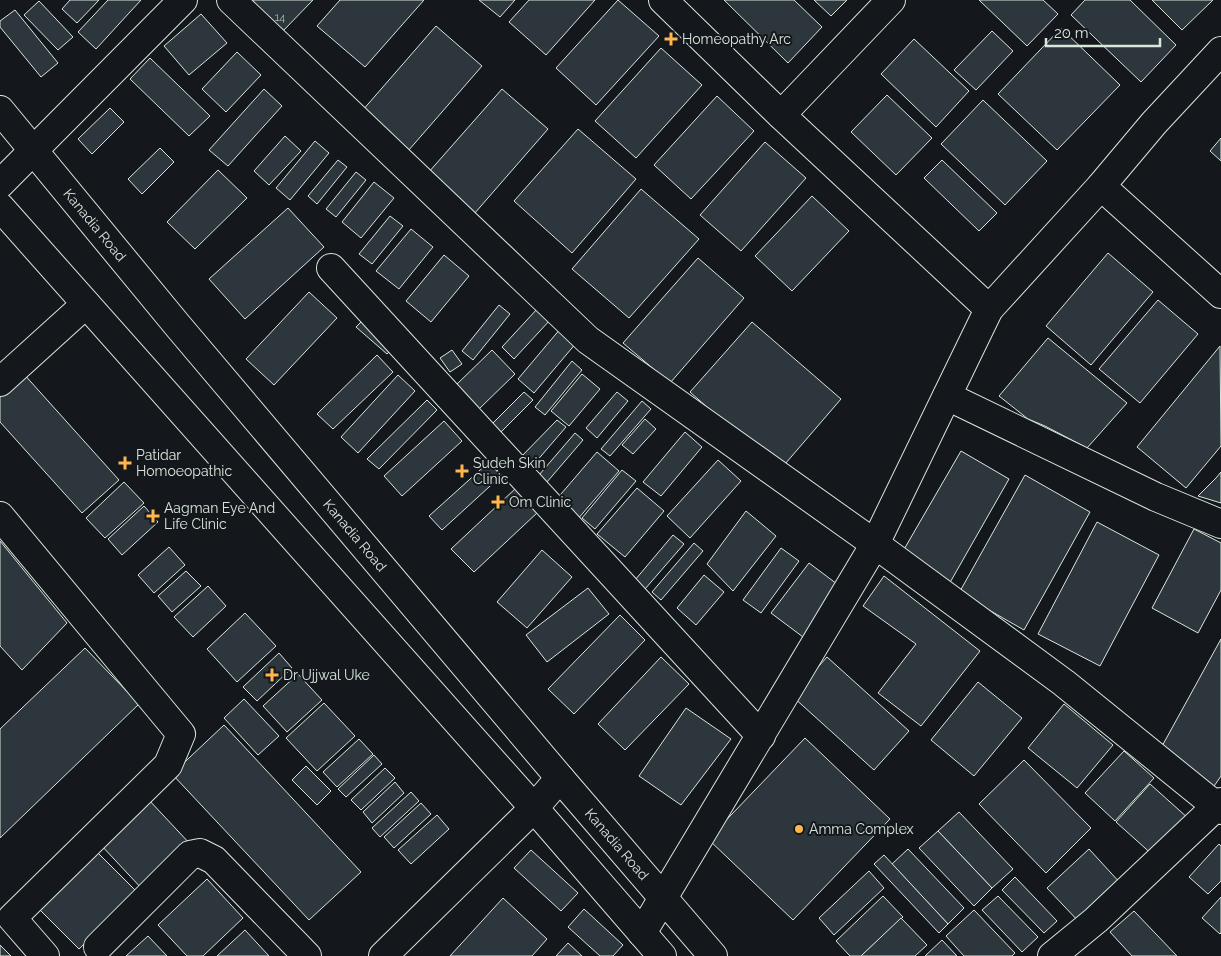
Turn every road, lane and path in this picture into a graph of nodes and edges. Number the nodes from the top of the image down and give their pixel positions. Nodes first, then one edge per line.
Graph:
1 (183, 0) edge
2 (232, 0) edge
3 (663, 0) edge
4 (891, 0) edge
5 (1221, 51) edge
6 (0, 110) edge
7 (781, 115) junction
8 (34, 150) junction
9 (0, 184) edge
10 (1101, 186) junction
11 (0, 207) edge
12 (331, 268) dead end
13 (1221, 294) edge
14 (86, 304) junction
15 (989, 309) junction
16 (0, 382) edge
17 (947, 396) junction
18 (0, 516) edge
19 (1221, 524) edge
20 (875, 544) junction
21 (761, 736) junction
22 (560, 778) junction
23 (1220, 806) edge
24 (534, 808) junction
25 (664, 900) junction
26 (642, 933) junction
27 (98, 947) dead end
28 (45, 956) edge
29 (307, 956) edge
30 (383, 956) edge
31 (662, 956) edge
32 (714, 956) edge
33 (1052, 956) edge

1 - 8 street
2 - 20 street
3 - 7 street
4 - 7 street
5 - 10 street
6 - 8 street, Kanadia Road
7 - 15 street
8 - 9 street
8 - 22 street, Kanadia Road
10 - 13 street
10 - 15 street
11 - 14 street
12 - 21 street
14 - 16 street
14 - 24 street
15 - 17 street
17 - 19 street
17 - 20 street
18 - 28 street
20 - 21 street
20 - 23 street
21 - 25 street
22 - 24 street
22 - 25 street, Kanadia Road
23 - 33 street
24 - 26 street
24 - 30 street
25 - 26 street
25 - 32 street, Kanadia Road
26 - 31 street
27 - 29 street

